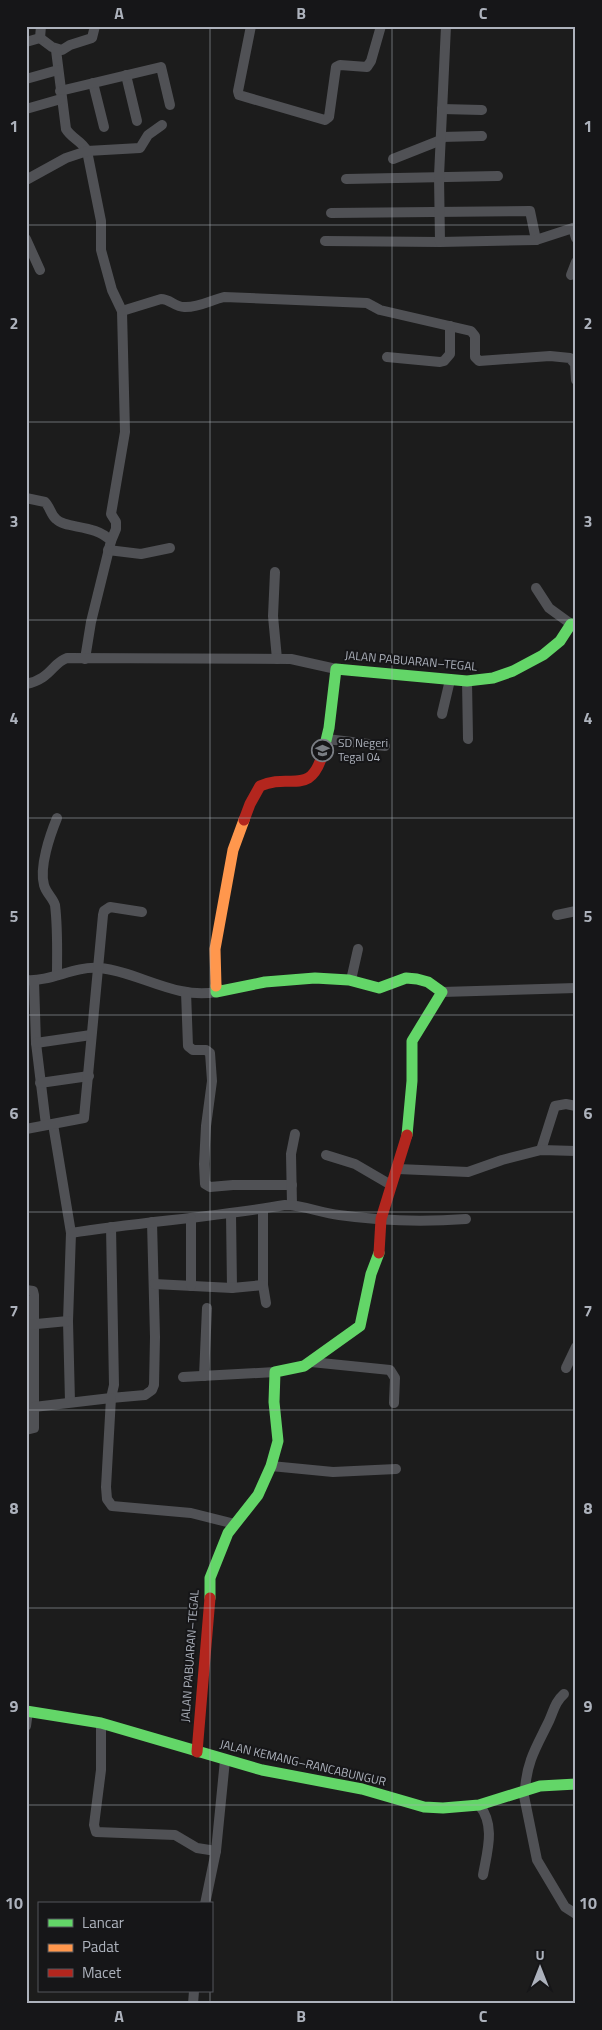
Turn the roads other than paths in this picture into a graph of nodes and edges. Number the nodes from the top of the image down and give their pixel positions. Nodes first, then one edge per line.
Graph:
1 (40, 26) edge
2 (95, 26) edge
3 (251, 26) edge
4 (381, 26) edge
5 (446, 26) edge
6 (40, 38) junction
7 (26, 42) edge
8 (56, 50) junction
9 (58, 70) junction
10 (126, 75) junction
11 (26, 79) edge
12 (93, 83) junction
13 (61, 95) junction
14 (170, 105) dead end
15 (26, 109) edge
16 (442, 109) junction
17 (482, 110) dead end
18 (137, 121) dead end
19 (162, 125) dead end
20 (104, 127) dead end
21 (482, 136) dead end
22 (441, 139) junction
23 (87, 151) junction
24 (393, 159) dead end
25 (440, 176) junction
26 (498, 176) dead end
27 (346, 179) dead end
28 (26, 180) edge
29 (440, 211) junction
30 (331, 213) dead end
31 (575, 231) edge
32 (26, 239) edge
33 (536, 240) junction
34 (325, 241) dead end
35 (440, 242) junction
36 (576, 262) edge
37 (40, 270) dead end
38 (571, 275) dead end
39 (122, 311) junction
40 (450, 326) junction
41 (387, 356) dead end
42 (576, 380) edge
43 (26, 498) edge
44 (109, 545) junction
45 (170, 548) dead end
46 (275, 572) dead end
47 (536, 588) dead end
48 (573, 624) edge
49 (86, 659) junction
50 (277, 659) junction
51 (336, 669) junction
52 (450, 680) junction
53 (467, 681) junction
54 (26, 684) edge
55 (442, 714) dead end
56 (327, 739) junction
57 (468, 739) dead end
58 (384, 746) dead end
59 (57, 818) dead end
60 (576, 911) edge
61 (142, 912) dead end
62 (557, 915) dead end
63 (358, 949) dead end
64 (97, 968) junction
65 (57, 975) junction
66 (30, 980) edge
67 (351, 980) junction
68 (576, 988) edge
69 (186, 992) junction
70 (216, 992) junction
71 (442, 992) junction
72 (91, 1035) junction
73 (36, 1043) junction
74 (89, 1076) junction
75 (40, 1083) junction
76 (576, 1106) edge
77 (50, 1124) junction
78 (26, 1129) edge
79 (295, 1134) dead end
80 (541, 1150) junction
81 (576, 1151) edge
82 (326, 1155) dead end
83 (398, 1169) junction
84 (292, 1184) junction
85 (391, 1185) junction
86 (292, 1205) junction
87 (263, 1209) junction
88 (231, 1214) junction
89 (191, 1218) junction
90 (381, 1219) junction
91 (466, 1219) dead end
92 (152, 1222) junction
93 (111, 1227) junction
94 (71, 1233) junction
95 (154, 1284) junction
96 (263, 1285) junction
97 (191, 1286) junction
98 (232, 1288) junction
99 (26, 1290) edge
100 (266, 1302) dead end
101 (207, 1308) dead end
102 (68, 1321) junction
103 (30, 1325) edge
104 (576, 1348) edge
105 (30, 1361) edge
106 (311, 1362) junction
107 (566, 1368) dead end
108 (275, 1372) junction
109 (204, 1376) junction
110 (183, 1377) dead end
111 (111, 1398) junction
112 (31, 1400) edge
113 (70, 1402) junction
114 (394, 1403) dead end
115 (26, 1430) edge
116 (271, 1466) junction
117 (396, 1469) dead end
118 (235, 1524) junction
119 (564, 1694) dead end
120 (27, 1711) edge
121 (101, 1723) junction
122 (26, 1726) edge
123 (197, 1752) junction
124 (225, 1760) junction
125 (576, 1784) edge
126 (524, 1791) junction
127 (479, 1805) junction
128 (216, 1851) junction
129 (484, 1875) dead end
130 (205, 1902) edge
131 (576, 1914) edge

1 - 6 street
2 - 8 street
3 - 4 street
5 - 16 street
6 - 7 street
6 - 8 street
8 - 9 street
9 - 11 street
9 - 13 street
10 - 12 street
10 - 14 street
10 - 18 street
12 - 13 street
12 - 20 street
13 - 15 street
13 - 23 street
16 - 17 street
16 - 22 street
19 - 23 street
21 - 22 street
22 - 24 street
22 - 25 street
23 - 28 street
23 - 39 street
25 - 26 street
25 - 27 street
25 - 29 street
29 - 30 street
29 - 33 street
29 - 35 street
31 - 33 street
32 - 37 street
33 - 35 street
34 - 35 street
36 - 38 street
39 - 40 street
39 - 44 street
40 - 41 street
40 - 42 street
43 - 44 street
44 - 45 street
44 - 49 street
46 - 50 street
47 - 48 street
48 - 53 street, JALAN PABUARAN–TEGAL
49 - 50 street
49 - 54 street
50 - 51 street
51 - 52 street, JALAN PABUARAN–TEGAL
51 - 56 street, JALAN PABUARAN–TEGAL
52 - 53 street, JALAN PABUARAN–TEGAL
52 - 55 street
53 - 57 street
56 - 58 street
56 - 70 street, JALAN PABUARAN–TEGAL
59 - 65 street
60 - 62 street
61 - 64 street
63 - 67 street
64 - 65 street
64 - 69 street
64 - 72 street
65 - 66 street
66 - 73 street
67 - 70 street
67 - 71 street
68 - 71 street
69 - 70 street
69 - 84 street
71 - 83 street
72 - 73 street
72 - 74 street
73 - 75 street
74 - 75 street
74 - 77 street
75 - 77 street
76 - 80 street
77 - 78 street
77 - 94 street
79 - 84 street
80 - 81 street
80 - 83 street
82 - 85 street
83 - 85 street
84 - 86 street
85 - 90 street
86 - 87 street
86 - 90 street
87 - 88 street
87 - 96 street
88 - 89 street
88 - 98 street
89 - 92 street
89 - 97 street
90 - 91 street
90 - 106 street
92 - 93 street
92 - 95 street
93 - 94 street
93 - 111 street
94 - 102 street
95 - 97 street
95 - 111 street
96 - 98 street
96 - 100 street
97 - 98 street
99 - 103 street
101 - 109 street
102 - 103 street
102 - 113 street
103 - 105 street
104 - 107 street
105 - 112 street
106 - 108 street
106 - 114 street
108 - 109 street
108 - 116 street, JALAN PABUARAN–TEGAL
109 - 110 street
111 - 113 street
111 - 118 street
112 - 113 street
112 - 115 street
116 - 117 street
116 - 118 street, JALAN PABUARAN–TEGAL
118 - 123 street, JALAN PABUARAN–TEGAL
119 - 126 street
120 - 121 street, JALAN KEMANG–RANCABUNGUR
120 - 122 street
121 - 123 street, JALAN KEMANG–RANCABUNGUR
121 - 128 street
123 - 124 street, JALAN KEMANG–RANCABUNGUR
124 - 127 street, JALAN KEMANG–RANCABUNGUR
124 - 128 street
125 - 126 street, JALAN KEMANG–RANCABUNGUR
126 - 127 street, JALAN KEMANG–RANCABUNGUR
126 - 131 street
127 - 129 street
128 - 130 street

